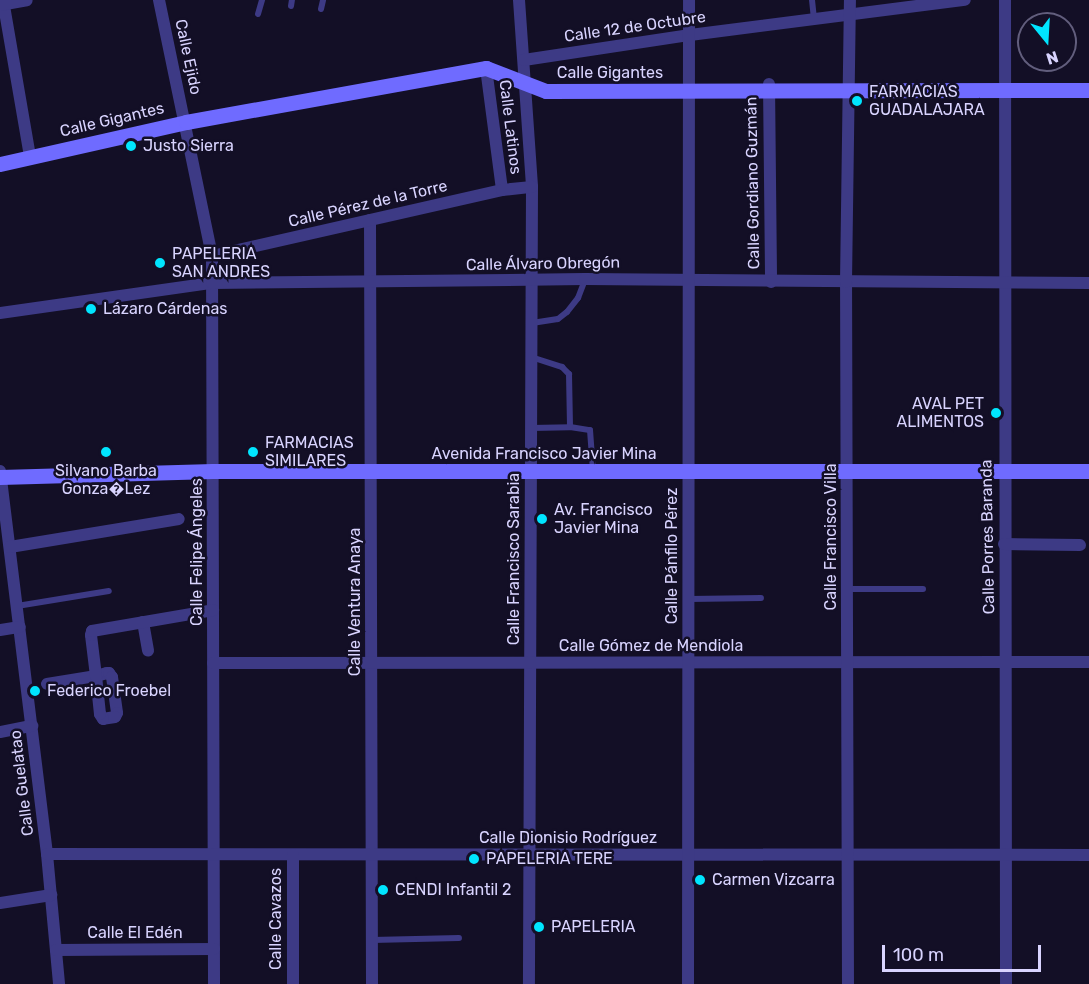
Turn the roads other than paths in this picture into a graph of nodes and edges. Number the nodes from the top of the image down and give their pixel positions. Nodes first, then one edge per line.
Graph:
1 (27, 0) edge
2 (159, 0) edge
3 (262, 0) edge
4 (323, 0) edge
5 (519, 0) edge
6 (689, 0) edge
7 (812, 0) edge
8 (850, 0) edge
9 (965, 0) edge
10 (1005, 0) edge
11 (2, 3) edge
12 (321, 9) dead end
13 (258, 14) dead end
14 (850, 16) junction
15 (814, 20) junction
16 (690, 35) junction
17 (524, 60) junction
18 (486, 68) junction
19 (769, 88) junction
20 (1005, 90) junction
21 (1089, 90) edge
22 (526, 91) junction
23 (849, 91) junction
24 (691, 92) junction
25 (186, 122) junction
26 (30, 157) junction
27 (0, 164) edge
28 (532, 187) junction
29 (502, 190) junction
30 (370, 220) junction
31 (212, 256) junction
32 (585, 279) junction
33 (532, 281) junction
34 (689, 281) junction
35 (771, 282) junction
36 (846, 282) junction
37 (1004, 282) junction
38 (212, 283) junction
39 (372, 283) junction
40 (1089, 283) edge
41 (0, 313) edge
42 (532, 323) junction
43 (531, 357) junction
44 (531, 428) junction
45 (570, 428) junction
46 (213, 471) junction
47 (848, 471) junction
48 (1004, 471) junction
49 (1089, 471) edge
50 (372, 472) junction
51 (531, 472) junction
52 (593, 472) junction
53 (689, 472) junction
54 (0, 475) edge
55 (179, 519) dead end
56 (1004, 544) junction
57 (1080, 545) dead end
58 (10, 546) junction
59 (848, 589) junction
60 (923, 589) dead end
61 (110, 591) dead end
62 (762, 598) dead end
63 (689, 599) junction
64 (17, 606) junction
65 (213, 610) junction
66 (143, 622) junction
67 (20, 627) junction
68 (0, 630) edge
69 (148, 651) dead end
70 (1005, 662) junction
71 (1089, 662) edge
72 (213, 663) junction
73 (372, 663) junction
74 (530, 663) junction
75 (689, 663) junction
76 (847, 663) junction
77 (47, 684) dead end
78 (32, 726) junction
79 (0, 732) edge
80 (47, 854) junction
81 (214, 855) junction
82 (293, 855) junction
83 (372, 855) junction
84 (530, 855) junction
85 (689, 855) junction
86 (848, 855) junction
87 (1005, 855) junction
88 (1089, 855) edge
89 (51, 895) junction
90 (0, 903) edge
91 (459, 938) dead end
92 (372, 940) junction
93 (56, 950) junction
94 (214, 950) junction
95 (59, 984) edge
96 (214, 984) edge
97 (293, 984) edge
98 (372, 984) edge
99 (530, 984) edge
100 (688, 984) edge
101 (848, 984) edge
102 (1006, 984) edge

1 - 11 street
2 - 25 street, Calle Ejido
3 - 13 lane
4 - 12 lane
5 - 17 street, Calle Francisco Sarabia
6 - 16 street, Calle Pánfilo Pérez
7 - 15 lane
8 - 14 street, Calle Francisco Villa
9 - 14 street, Calle 12 de Octubre
10 - 20 street, Calle Porres Baranda
11 - 26 street
14 - 15 street, Calle 12 de Octubre
14 - 23 street, Calle Francisco Villa
15 - 16 street, Calle 12 de Octubre
16 - 17 street, Calle 12 de Octubre
16 - 24 street, Calle Pánfilo Pérez
17 - 22 street, Calle Francisco Sarabia
18 - 22 main road, Calle Gigantes
18 - 25 main road, Calle Gigantes
18 - 29 street, Calle Latinos
19 - 23 main road, Calle Gigantes
19 - 24 main road, Calle Gigantes
19 - 35 street, Calle Gordiano Guzmán
20 - 21 main road, Calle Gigantes
20 - 23 main road, Calle Gigantes
20 - 37 street, Calle Porres Baranda
22 - 24 main road, Calle Gigantes
22 - 28 street, Calle Francisco Sarabia
23 - 36 street, Calle Francisco Villa
24 - 34 street, Calle Pánfilo Pérez
25 - 26 main road, Calle Gigantes
25 - 31 street, Calle Felipe Ángeles
26 - 27 main road, Calle Gigantes
28 - 29 street, Calle Pérez de la Torre
28 - 33 street, Calle Francisco Sarabia
29 - 30 street, Calle Pérez de la Torre
30 - 31 street, Calle Pérez de la Torre
30 - 39 street, Calle Ventura Anaya
31 - 38 street, Calle Felipe Ángeles
32 - 33 street, Calle Álvaro Obregón
32 - 34 street, Calle Álvaro Obregón
32 - 42 lane
33 - 39 street, Calle Álvaro Obregón
33 - 42 street, Calle Francisco Sarabia
34 - 35 street, Calle Álvaro Obregón
34 - 53 street, Calle Pánfilo Pérez
35 - 36 street, Calle Álvaro Obregón
36 - 37 street, Calle Álvaro Obregón
36 - 47 street, Calle Francisco Villa
37 - 40 street, Calle Álvaro Obregón
37 - 48 street, Calle Porres Baranda
38 - 39 street, Calle Álvaro Obregón
38 - 41 street, Calle Álvaro Obregón
38 - 46 street, Calle Felipe Ángeles
39 - 50 street, Calle Ventura Anaya
42 - 43 street, Calle Francisco Sarabia
43 - 44 street, Calle Francisco Sarabia
43 - 45 lane
44 - 45 lane
44 - 51 street, Calle Francisco Sarabia
45 - 52 lane
46 - 50 main road, Avenida Francisco Javier Mina
46 - 54 main road, Avenida Francisco Javier Mina
46 - 65 street, Calle Felipe Ángeles
47 - 48 main road, Avenida Francisco Javier Mina
47 - 53 main road, Avenida Francisco Javier Mina
47 - 59 street, Calle Francisco Villa
48 - 49 main road, Avenida Francisco Javier Mina
48 - 56 street, Calle Porres Baranda
50 - 51 main road, Avenida Francisco Javier Mina
50 - 73 street, Calle Ventura Anaya
51 - 52 main road, Avenida Francisco Javier Mina
51 - 74 street, Calle Francisco Sarabia
52 - 53 main road, Avenida Francisco Javier Mina
53 - 63 street, Calle Pánfilo Pérez
54 - 58 street, Calle Guelatao
55 - 58 street
56 - 57 street
56 - 70 street, Calle Porres Baranda
58 - 64 street, Calle Guelatao
59 - 60 lane
59 - 76 street, Calle Francisco Villa
61 - 64 lane
62 - 63 lane
63 - 75 street, Calle Pánfilo Pérez
64 - 67 street, Calle Guelatao
65 - 66 street
65 - 72 street, Calle Felipe Ángeles
66 - 69 street
66 - 77 street
67 - 68 street
67 - 78 street, Calle Guelatao
70 - 71 street, Calle Gómez de Mendiola
70 - 76 street, Calle Gómez de Mendiola
70 - 87 street, Calle Porres Baranda
72 - 73 street, Calle Gómez de Mendiola
72 - 81 street, Calle Felipe Ángeles
73 - 74 street, Calle Gómez de Mendiola
73 - 83 street, Calle Ventura Anaya
74 - 75 street, Calle Gómez de Mendiola
74 - 84 street, Calle Francisco Sarabia
75 - 76 street, Calle Gómez de Mendiola
75 - 85 street, Calle Pánfilo Pérez
76 - 86 street, Calle Francisco Villa
78 - 79 street
78 - 80 street, Calle Guelatao
80 - 81 street, Calle Dionisio Rodríguez
80 - 89 street, Calle Guelatao
81 - 82 street, Calle Dionisio Rodríguez
81 - 94 street, Calle Felipe Ángeles
82 - 83 street, Calle Dionisio Rodríguez
82 - 97 street, Calle Cavazos
83 - 84 street, Calle Dionisio Rodríguez
83 - 92 street, Calle Ventura Anaya
84 - 85 street, Calle Dionisio Rodríguez
84 - 99 street, Calle Francisco Sarabia
85 - 86 street, Calle Dionisio Rodríguez
85 - 100 street, Calle Pánfilo Pérez
86 - 87 street, Calle Dionisio Rodríguez
86 - 101 street, Calle Francisco Villa
87 - 88 street, Calle Dionisio Rodríguez
87 - 102 street, Calle Porres Baranda
89 - 90 street
89 - 93 street, Calle Guelatao
91 - 92 lane
92 - 98 street, Calle Ventura Anaya
93 - 94 street, Calle El Edén
93 - 95 street, Calle Guelatao
94 - 96 street, Calle Felipe Ángeles

